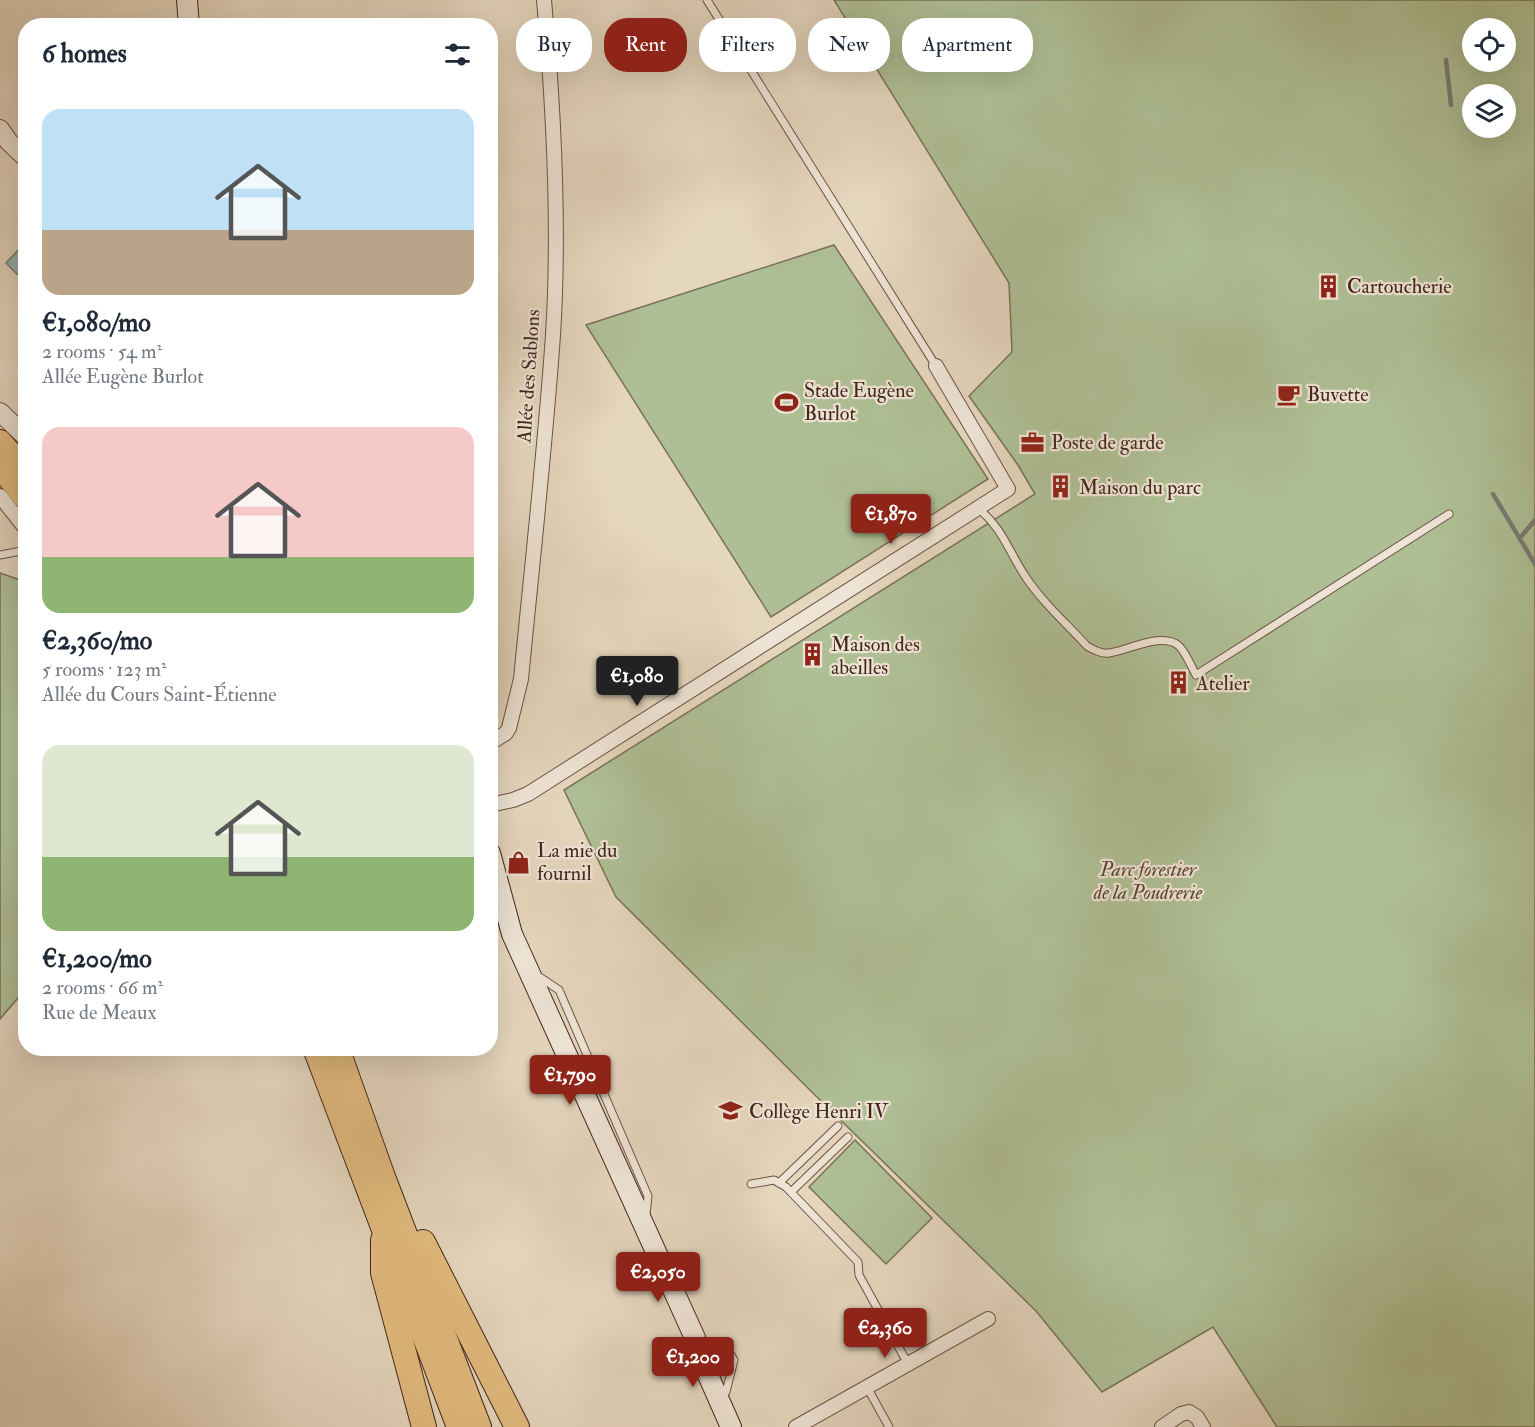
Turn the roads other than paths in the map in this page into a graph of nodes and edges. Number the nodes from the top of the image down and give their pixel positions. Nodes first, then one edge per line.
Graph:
1 (187, 0) edge
2 (544, 0) edge
3 (707, 0) edge
4 (188, 18) edge
5 (0, 129) edge
6 (18, 150) edge
7 (936, 366) joint
8 (0, 412) edge
9 (18, 429) edge
10 (0, 442) edge
11 (18, 463) edge
12 (0, 466) edge
13 (18, 488) edge
14 (0, 498) edge
15 (978, 508) junction
16 (1449, 514) dead end
17 (18, 519) edge
18 (18, 552) edge
19 (0, 555) edge
20 (498, 738) edge
21 (498, 803) edge
22 (498, 882) edge
23 (498, 921) edge
24 (512, 934) junction
25 (318, 1056) edge
26 (340, 1056) edge
27 (838, 1126) dead end
28 (848, 1137) dead end
29 (383, 1177) junction
30 (779, 1183) junction
31 (751, 1184) dead end
32 (792, 1192) junction
33 (384, 1229) junction
34 (988, 1319) dead end
35 (694, 1338) junction
36 (731, 1354) dead end
37 (908, 1364) junction
38 (867, 1387) junction
39 (726, 1392) junction
40 (424, 1427) edge
41 (459, 1427) edge
42 (479, 1427) edge
43 (517, 1427) edge
44 (731, 1427) edge
45 (743, 1427) edge
46 (796, 1427) edge
47 (889, 1427) edge
48 (1162, 1427) edge
49 (1203, 1427) edge

1 - 4 main road
2 - 20 street, Allée des Sablons
3 - 7 lane
5 - 6 street
7 - 15 street
8 - 9 street
10 - 11 highway
12 - 13 highway
14 - 17 street
15 - 16 lane
15 - 21 street
18 - 19 lane
22 - 24 main road
23 - 24 main road
24 - 35 main road
25 - 33 highway
26 - 29 highway
27 - 30 lane
28 - 32 lane
29 - 42 highway
29 - 43 highway
30 - 31 lane
30 - 32 lane
32 - 37 lane
33 - 40 highway
33 - 41 highway
34 - 37 street
35 - 39 main road
35 - 44 main road
36 - 39 lane
37 - 38 street
38 - 46 street
38 - 47 lane
39 - 45 main road
48 - 49 street

